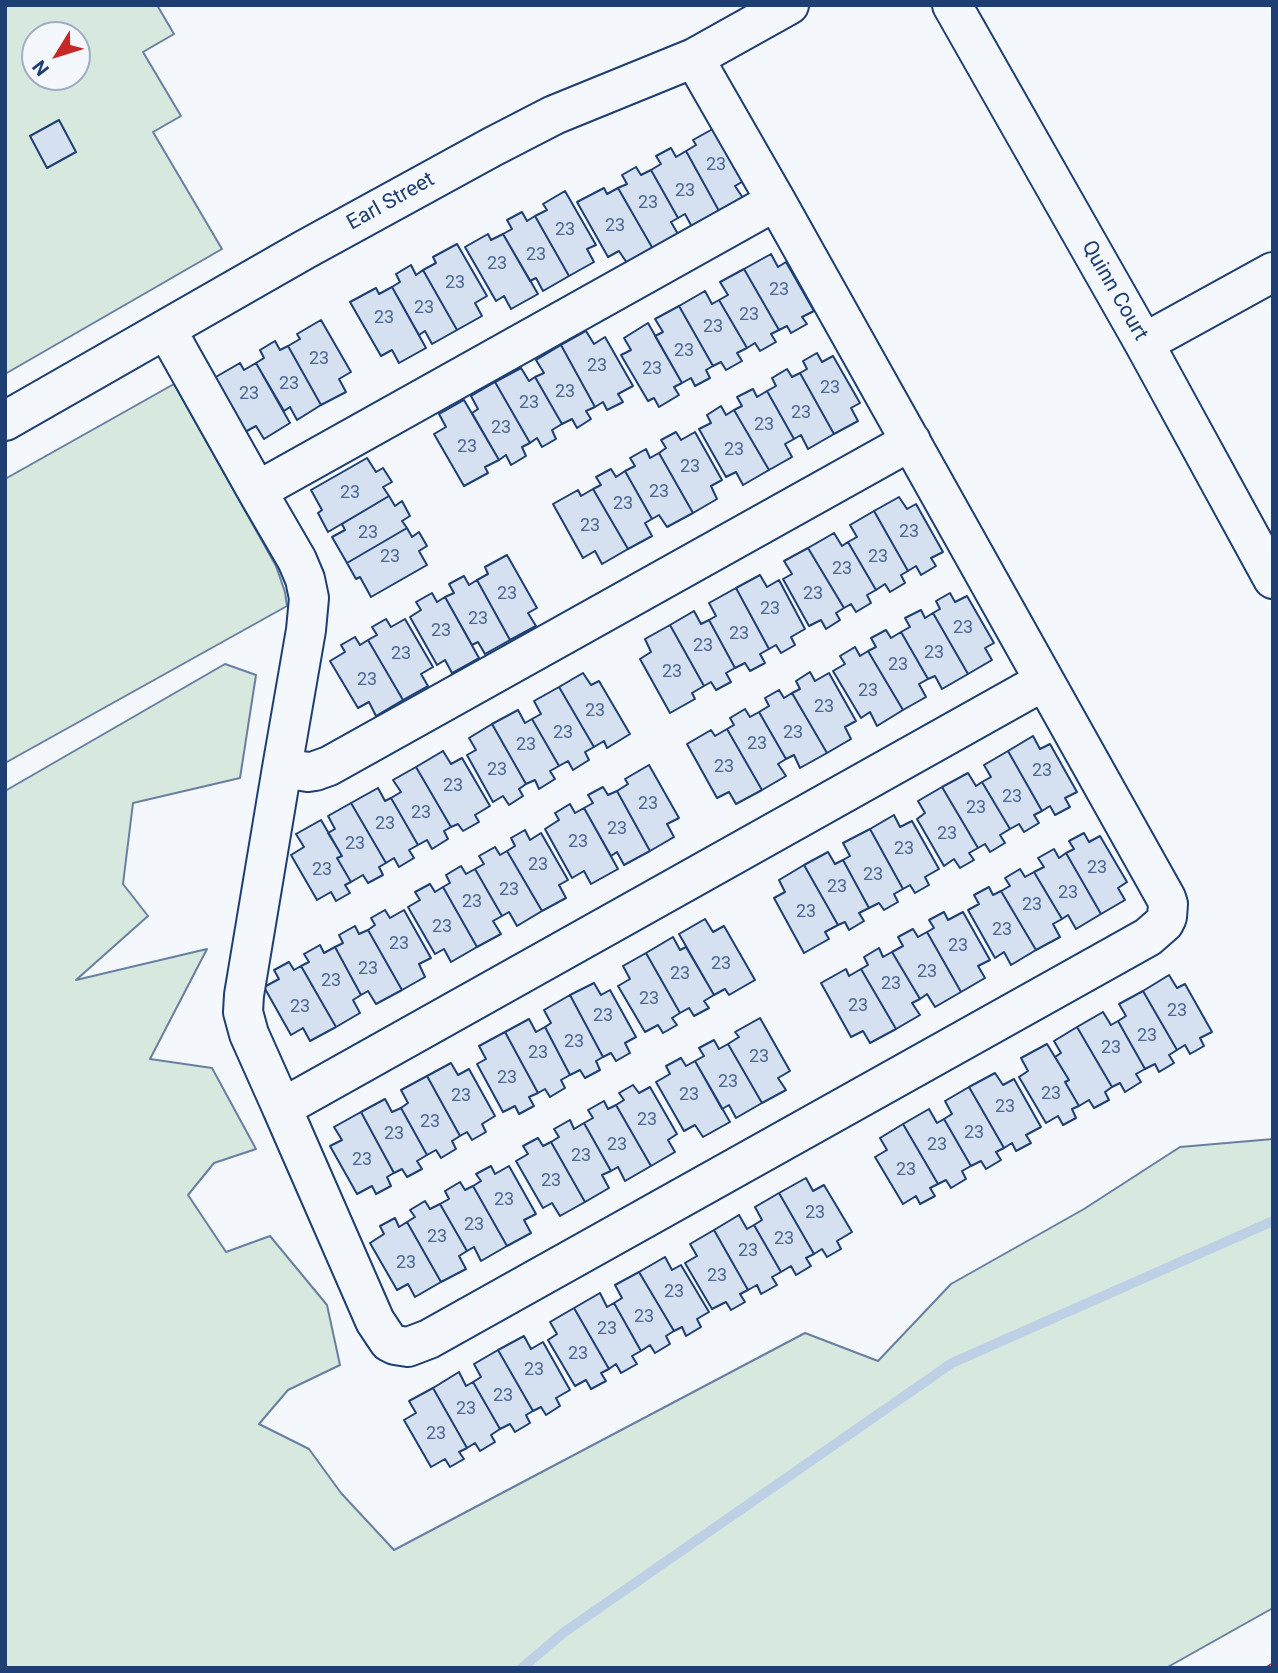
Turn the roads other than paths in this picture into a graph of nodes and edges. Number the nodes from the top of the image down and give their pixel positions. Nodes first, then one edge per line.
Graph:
1 (789, 5) edge
2 (952, 5) edge
3 (694, 58) junction
4 (776, 201) junction
5 (1273, 272) edge
6 (166, 329) junction
7 (1144, 343) junction
8 (5, 421) edge
9 (911, 441) junction
10 (257, 491) junction
11 (1273, 579) edge
12 (1044, 681) junction
13 (282, 768) junction
14 (282, 1108) junction

1 - 3 street, Earl Street
2 - 7 street, Quinn Court
3 - 4 street
3 - 6 street, Earl Street
4 - 9 street
4 - 10 street
5 - 7 street
6 - 8 street, Earl Street
6 - 10 street
7 - 11 street, Quinn Court
9 - 12 street
9 - 13 street
10 - 13 street
12 - 14 street
12 - 14 street
13 - 14 street

